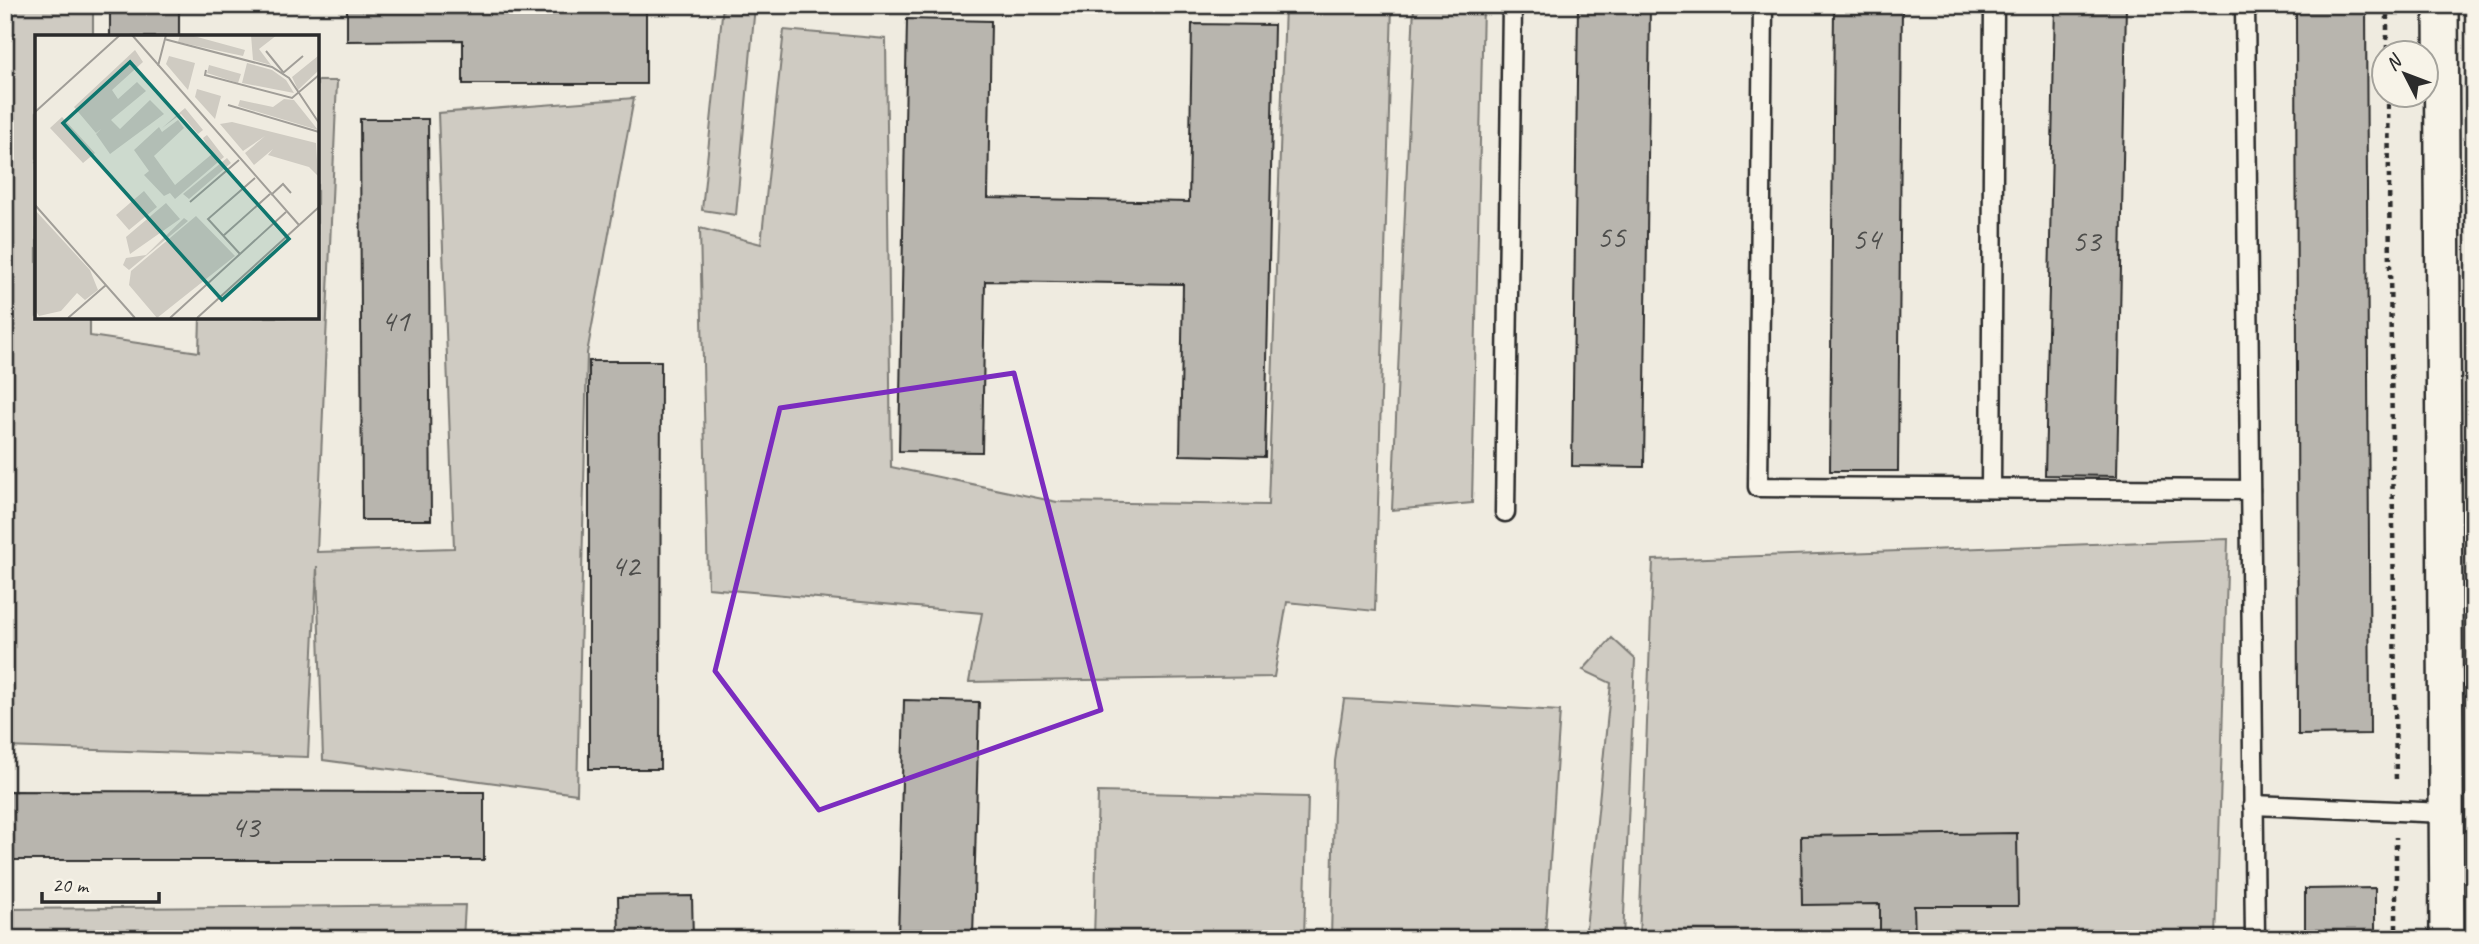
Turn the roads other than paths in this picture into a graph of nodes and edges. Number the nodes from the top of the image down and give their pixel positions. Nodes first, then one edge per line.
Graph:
1 (1512, 5) edge
2 (1763, 5) edge
3 (1994, 5) edge
4 (2245, 5) edge
5 (2441, 5) edge
6 (1991, 488) junction
7 (2250, 490) junction
8 (1505, 512) dead end
9 (2253, 805) junction
10 (2446, 813) junction
11 (2255, 939) edge
12 (2447, 939) edge

1 - 8 lane
2 - 6 lane
3 - 6 lane
4 - 7 lane
5 - 10 street
6 - 7 lane
7 - 9 lane
9 - 10 lane
9 - 11 lane
10 - 12 street

